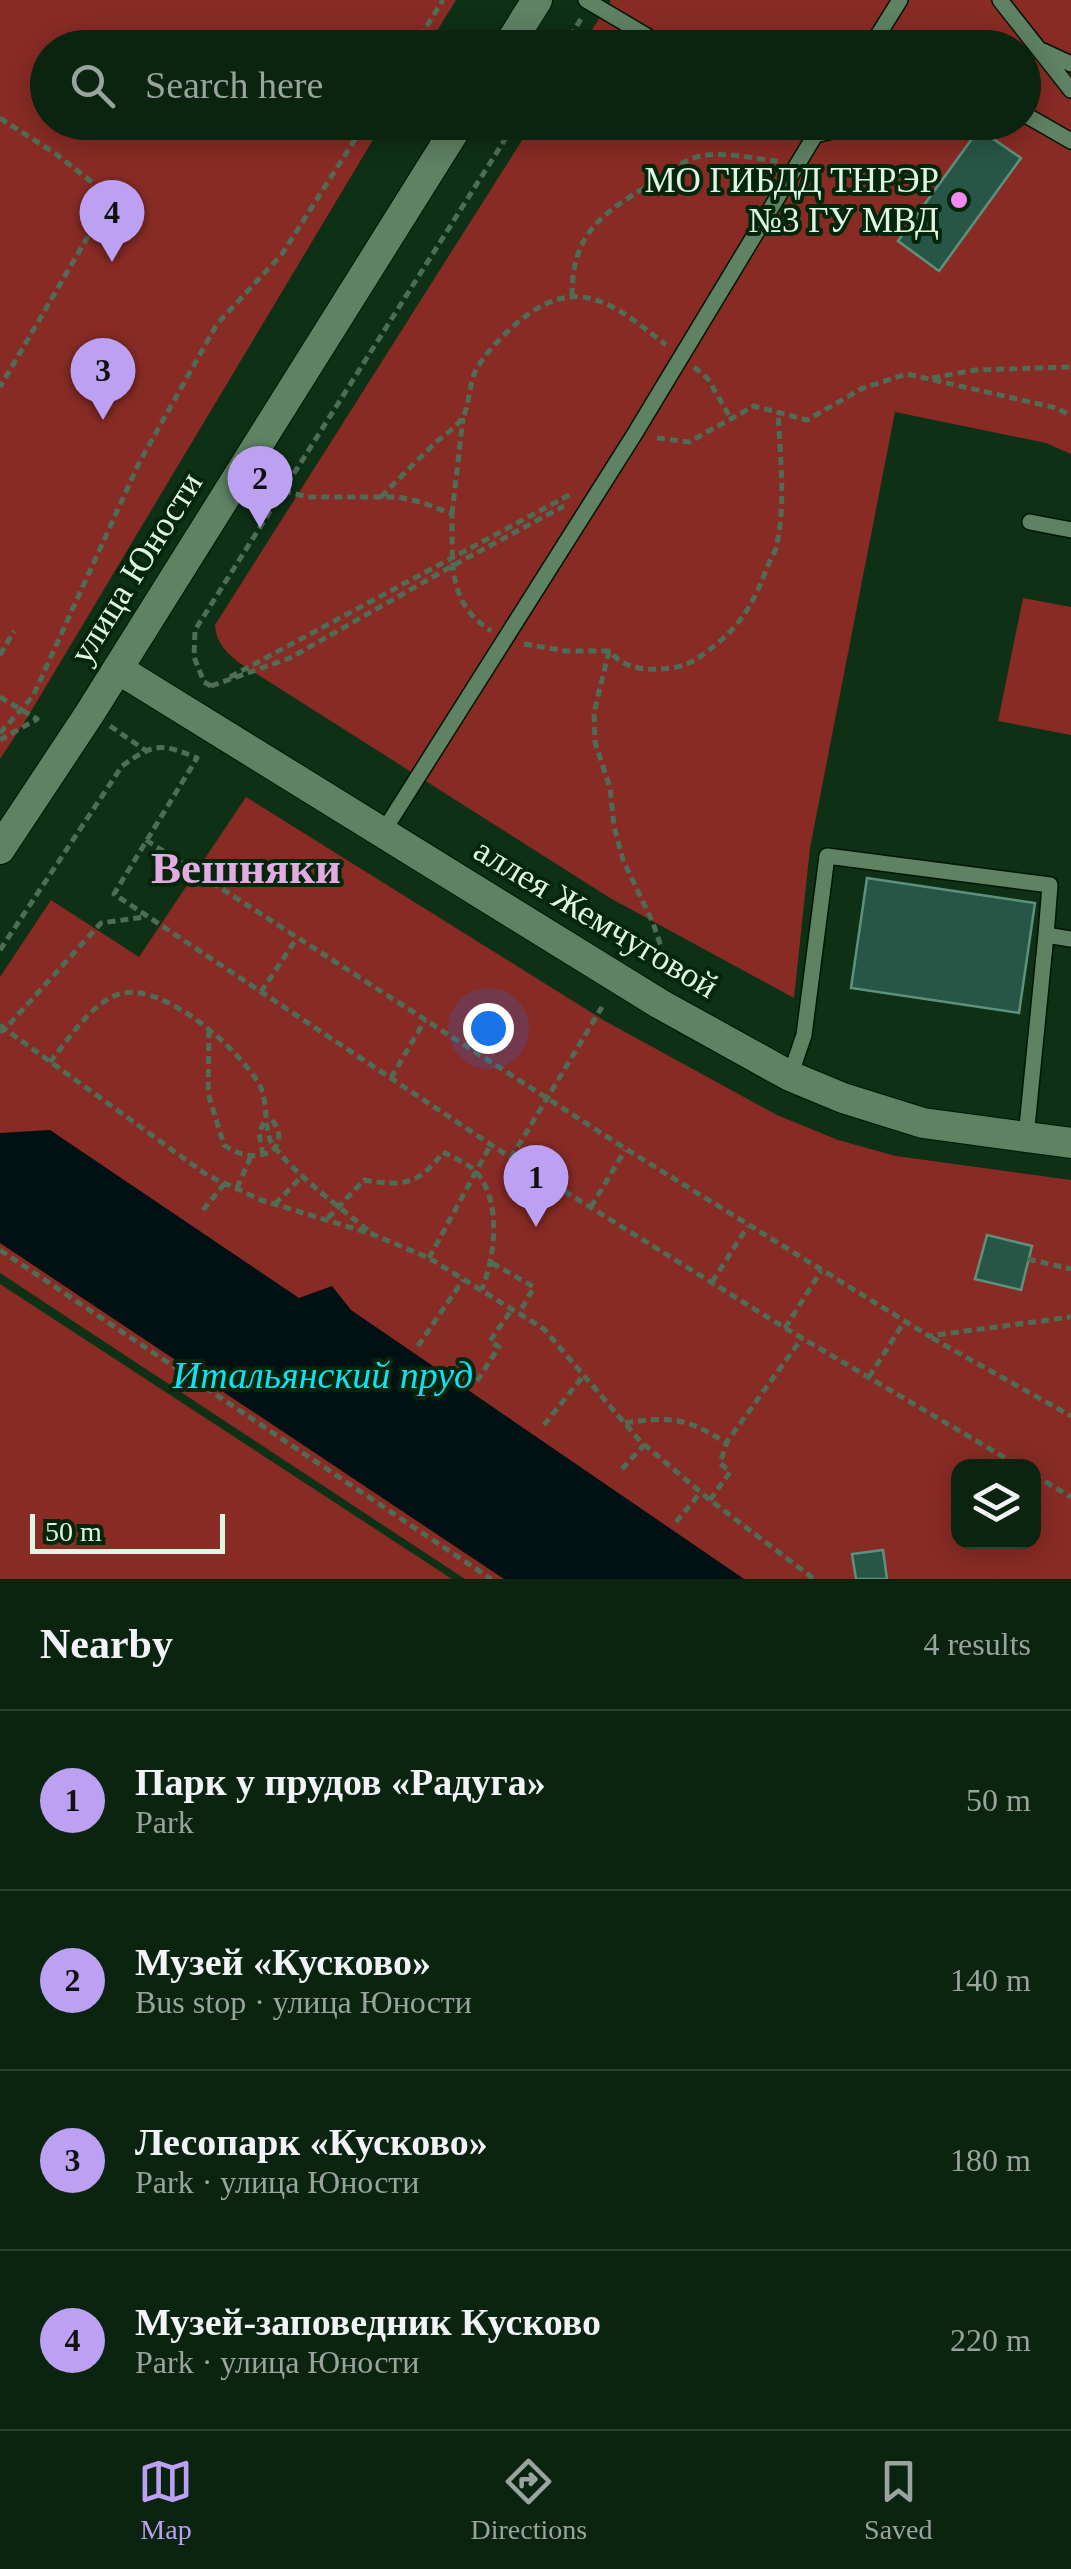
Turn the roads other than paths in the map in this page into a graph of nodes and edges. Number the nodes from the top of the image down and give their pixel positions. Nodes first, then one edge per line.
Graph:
1 (537, 0) edge
2 (900, 0) edge
3 (1000, 0) edge
4 (589, 2) edge
5 (519, 30) edge
6 (636, 30) edge
7 (881, 30) edge
8 (1024, 30) edge
9 (1041, 50) edge
10 (1041, 52) edge
11 (1071, 64) edge
12 (1071, 90) edge
13 (1041, 123) edge
14 (449, 140) edge
15 (812, 140) edge
16 (1071, 140) edge
17 (1030, 522) dead end
18 (1071, 530) edge
19 (118, 668) junction
20 (383, 832) junction
21 (0, 849) edge
22 (1046, 935) junction
23 (1071, 938) edge
24 (790, 1076) junction
25 (1026, 1137) junction
26 (1071, 1143) edge

1 - 5 street
2 - 7 lane
3 - 8 lane
4 - 6 lane
9 - 11 lane
10 - 12 lane
13 - 16 lane
14 - 19 street, улица Юности
15 - 20 lane
17 - 18 lane
19 - 20 street, аллея Жемчуговой
19 - 21 street, улица Юности
20 - 24 street, аллея Жемчуговой
22 - 23 lane
22 - 24 lane
22 - 25 lane
24 - 25 street, аллея Жемчуговой
25 - 26 street, аллея Жемчуговой

